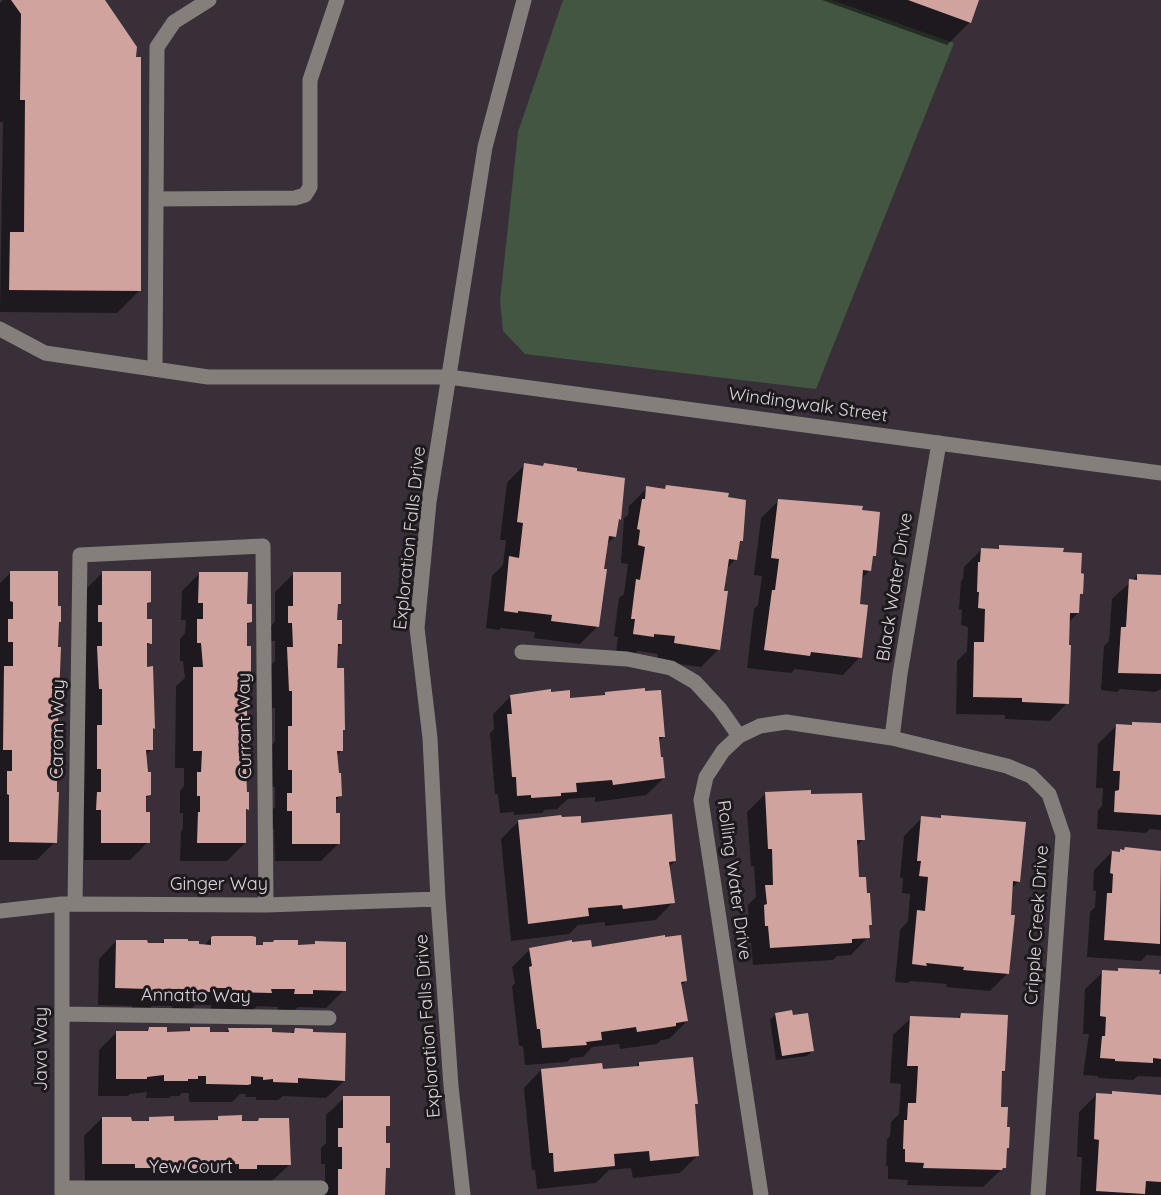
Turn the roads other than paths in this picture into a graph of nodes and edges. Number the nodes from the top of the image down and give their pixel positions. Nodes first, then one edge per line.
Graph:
1 (209, 0) edge
2 (337, 0) edge
3 (524, 0) edge
4 (156, 199) junction
5 (0, 329) edge
6 (154, 369) junction
7 (449, 377) junction
8 (939, 443) junction
9 (1161, 473) edge
10 (262, 546) joint
11 (522, 652) dead end
12 (738, 736) junction
13 (892, 738) junction
14 (438, 899) junction
15 (69, 904) junction
16 (266, 905) junction
17 (0, 911) edge
18 (62, 1014) junction
19 (329, 1018) dead end
20 (321, 1188) dead end
21 (62, 1192) edge
22 (463, 1195) edge
23 (761, 1195) edge
24 (1038, 1195) edge

1 - 4 street
2 - 4 street
3 - 7 street, Exploration Falls Drive
4 - 6 street
5 - 6 street, Windingwalk Street
6 - 7 street, Windingwalk Street
7 - 8 street, Windingwalk Street
7 - 14 street, Exploration Falls Drive
8 - 9 street, Windingwalk Street
8 - 13 street, Black Water Drive
10 - 15 street, Carom Way
10 - 16 street, Currant Way
11 - 12 street
12 - 13 street, Rolling Water Drive
12 - 23 street, Rolling Water Drive
13 - 24 street, Cripple Creek Drive
14 - 16 street, Ginger Way
14 - 22 street, Exploration Falls Drive
15 - 16 street, Ginger Way
15 - 17 street, Ginger Way
15 - 18 street, Java Way
18 - 19 street, Annatto Way
18 - 21 street, Java Way
20 - 21 street, Yew Court

